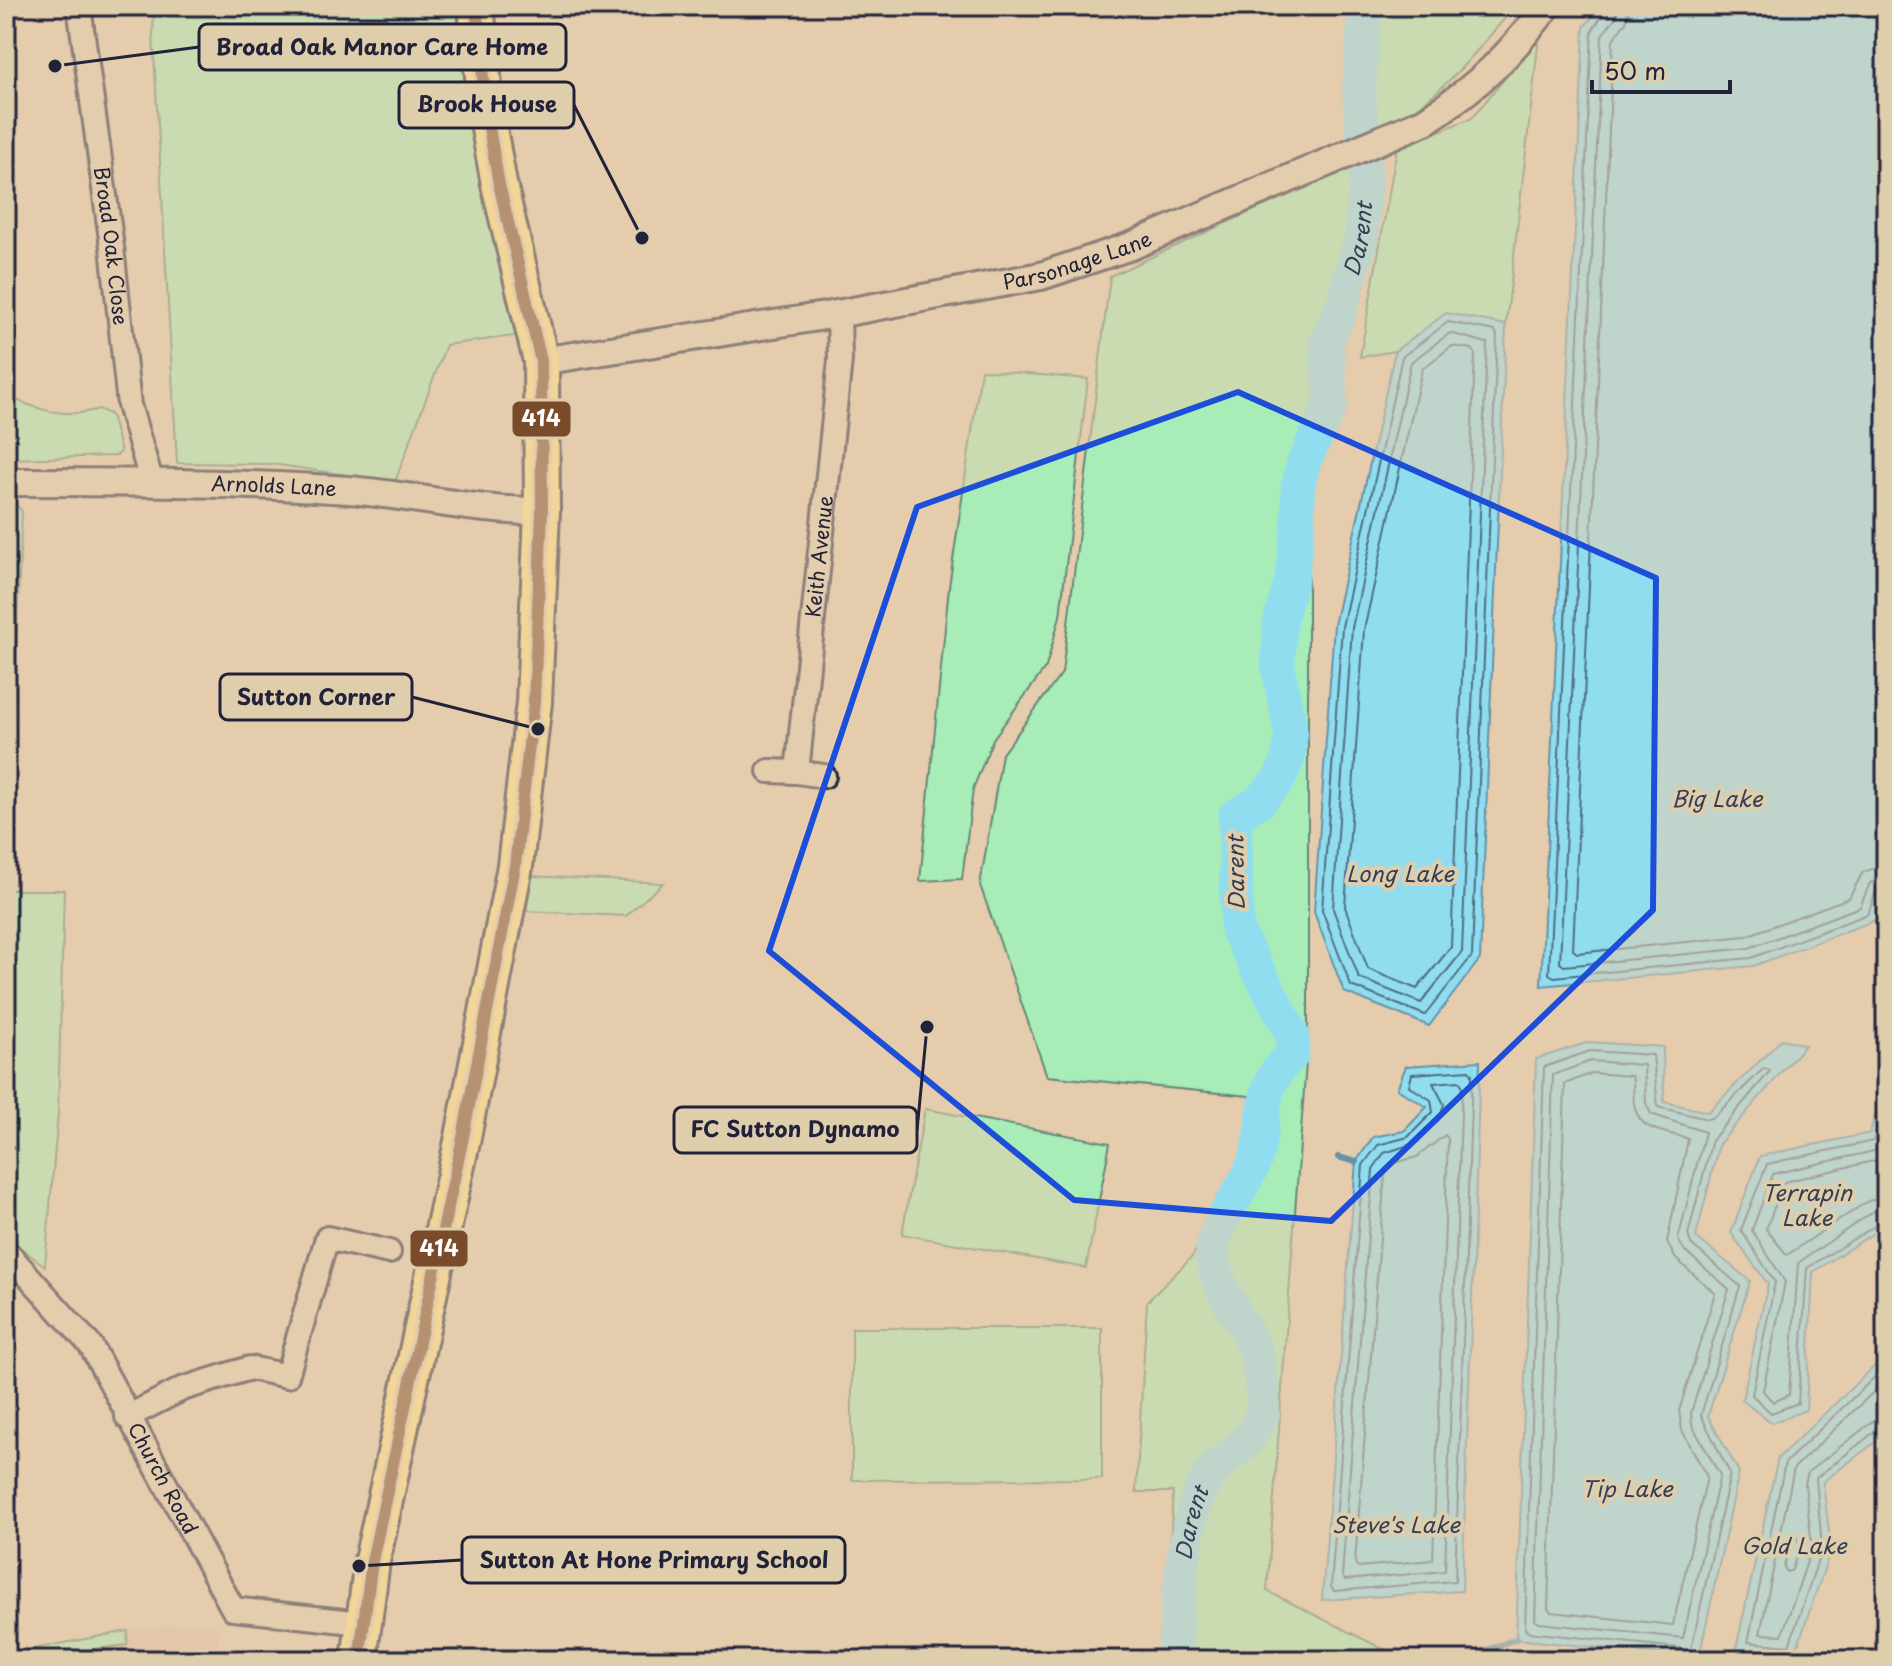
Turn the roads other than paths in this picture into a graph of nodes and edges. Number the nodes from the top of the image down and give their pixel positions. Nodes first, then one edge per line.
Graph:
1 (79, 6) edge
2 (476, 6) edge
3 (1547, 6) edge
4 (839, 313) junction
5 (541, 361) junction
6 (6, 482) edge
7 (152, 483) junction
8 (542, 511) junction
9 (769, 771) dead end
10 (797, 772) junction
11 (824, 776) dead end
12 (6, 1251) edge
13 (389, 1252) dead end
14 (127, 1417) junction
15 (362, 1623) junction
16 (359, 1660) edge

1 - 7 street, Broad Oak Close
2 - 5 main road
3 - 4 street, Parsonage Lane
4 - 5 street, Parsonage Lane
4 - 10 street, Keith Avenue
5 - 8 main road
6 - 7 street, Arnolds Lane
7 - 8 street, Arnolds Lane
8 - 15 main road
9 - 10 street
10 - 11 street
12 - 14 street, Church Road
13 - 14 street
14 - 15 street, Church Road
15 - 16 main road

